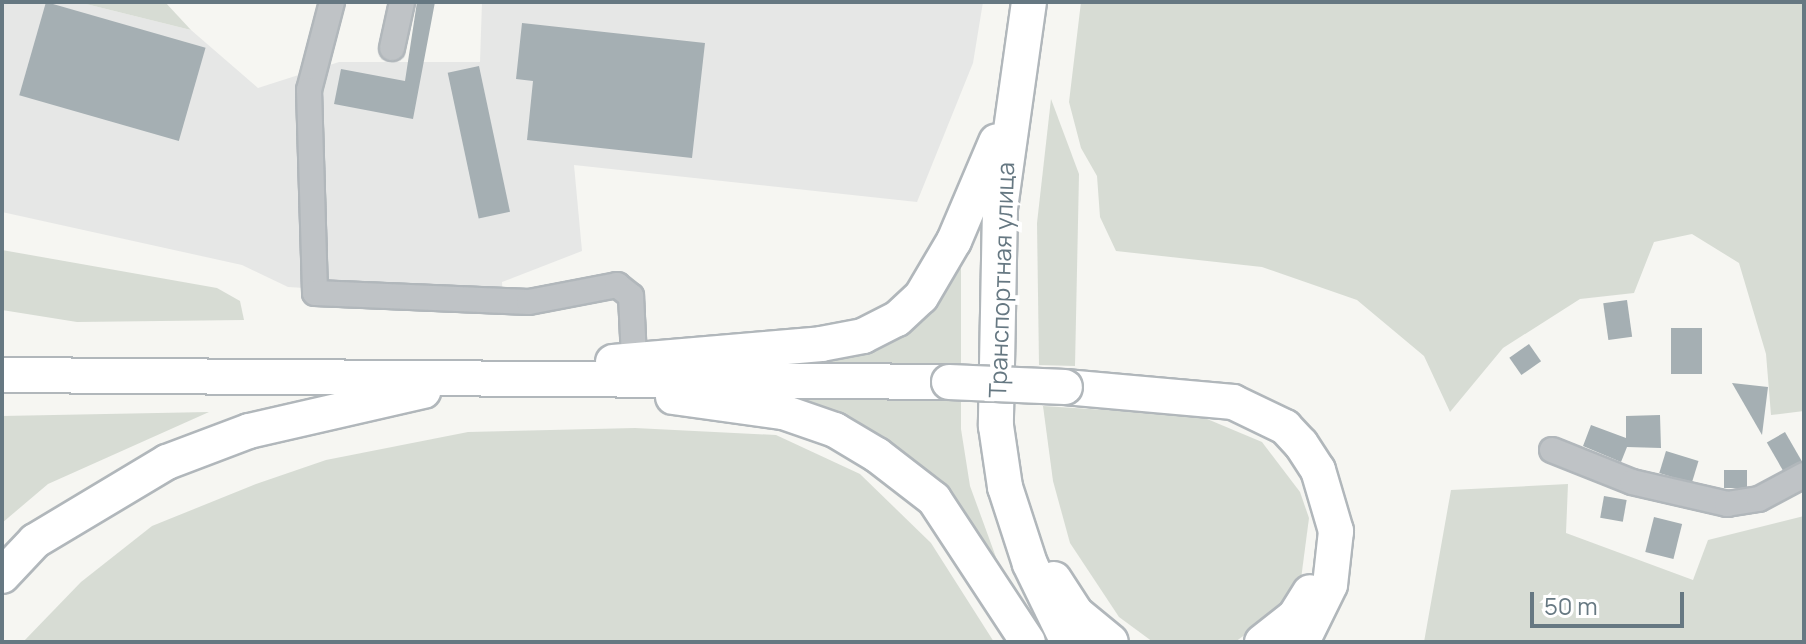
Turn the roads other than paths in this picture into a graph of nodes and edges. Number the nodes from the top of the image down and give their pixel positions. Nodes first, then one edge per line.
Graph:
1 (332, 2) edge
2 (402, 2) edge
3 (1029, 2) edge
4 (392, 48) dead end
5 (1013, 97) junction
6 (634, 357) junction
7 (2, 375) edge
8 (470, 379) junction
9 (557, 382) junction
10 (1552, 450) dead end
11 (1318, 470) junction
12 (1804, 475) edge
13 (1005, 487) junction
14 (2, 576) edge
15 (1028, 642) edge
16 (1068, 642) edge
17 (1111, 642) edge
18 (1262, 642) edge
19 (1302, 642) edge

1 - 6 street
2 - 4 street
3 - 5 main road, Транспортная улица
5 - 6 main road
5 - 13 main road, Транспортная улица
6 - 9 main road
7 - 8 main road
8 - 9 main road
8 - 14 main road
9 - 11 main road, bridge
9 - 15 main road
10 - 12 street
11 - 18 main road
11 - 19 main road
13 - 16 main road, Транспортная улица
13 - 17 main road

